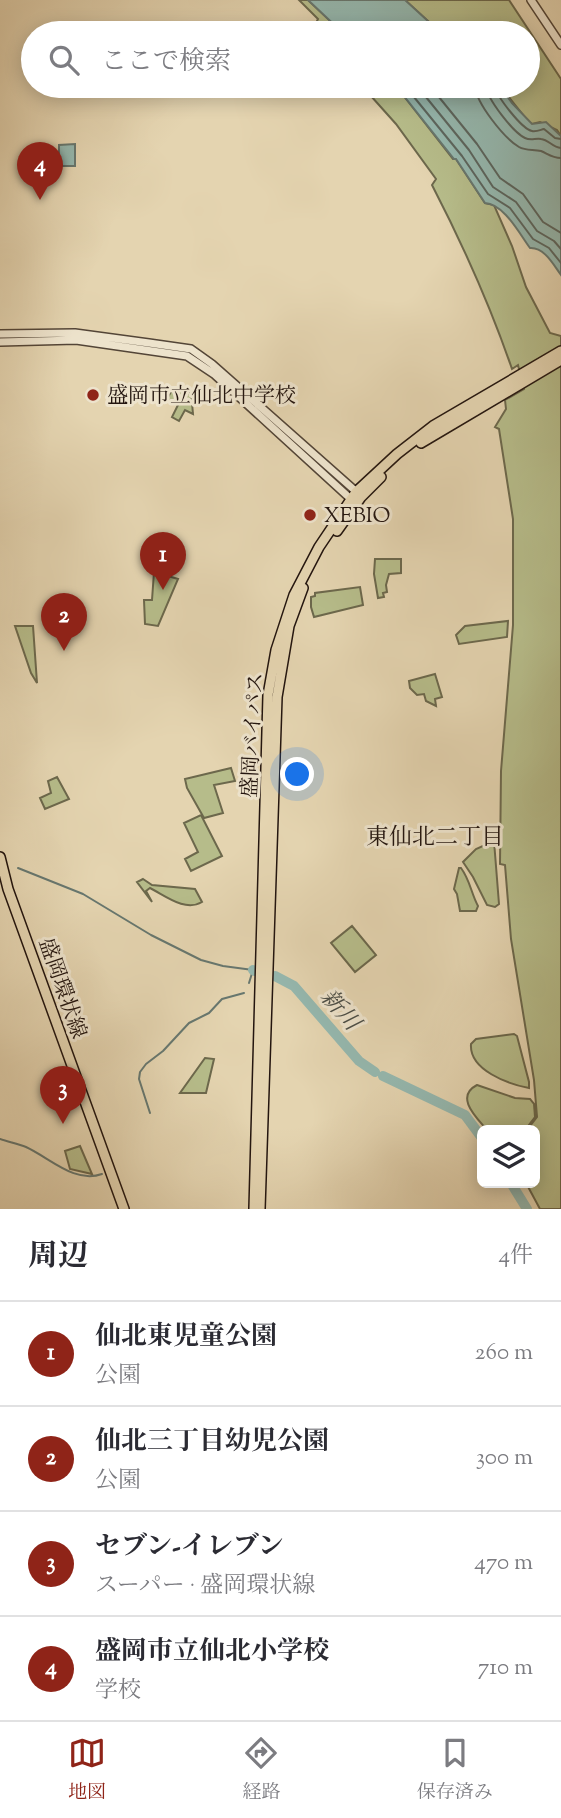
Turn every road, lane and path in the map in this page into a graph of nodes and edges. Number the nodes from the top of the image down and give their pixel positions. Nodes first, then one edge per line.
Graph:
1 (531, 0) edge
2 (561, 45) edge
3 (0, 334) edge
4 (0, 342) edge
5 (561, 351) edge
6 (561, 360) edge
7 (502, 390) junction
8 (356, 498) junction
9 (0, 857) edge
10 (124, 1209) edge
11 (254, 1209) edge
12 (260, 1209) edge

1 - 2 street
3 - 8 street
4 - 8 street
5 - 7 main road, 盛岡バイパス
6 - 7 main road, 盛岡バイパス
7 - 8 main road, 盛岡バイパス
8 - 11 main road, 盛岡バイパス
8 - 12 main road, 盛岡バイパス
9 - 10 main road, 盛岡環状線

